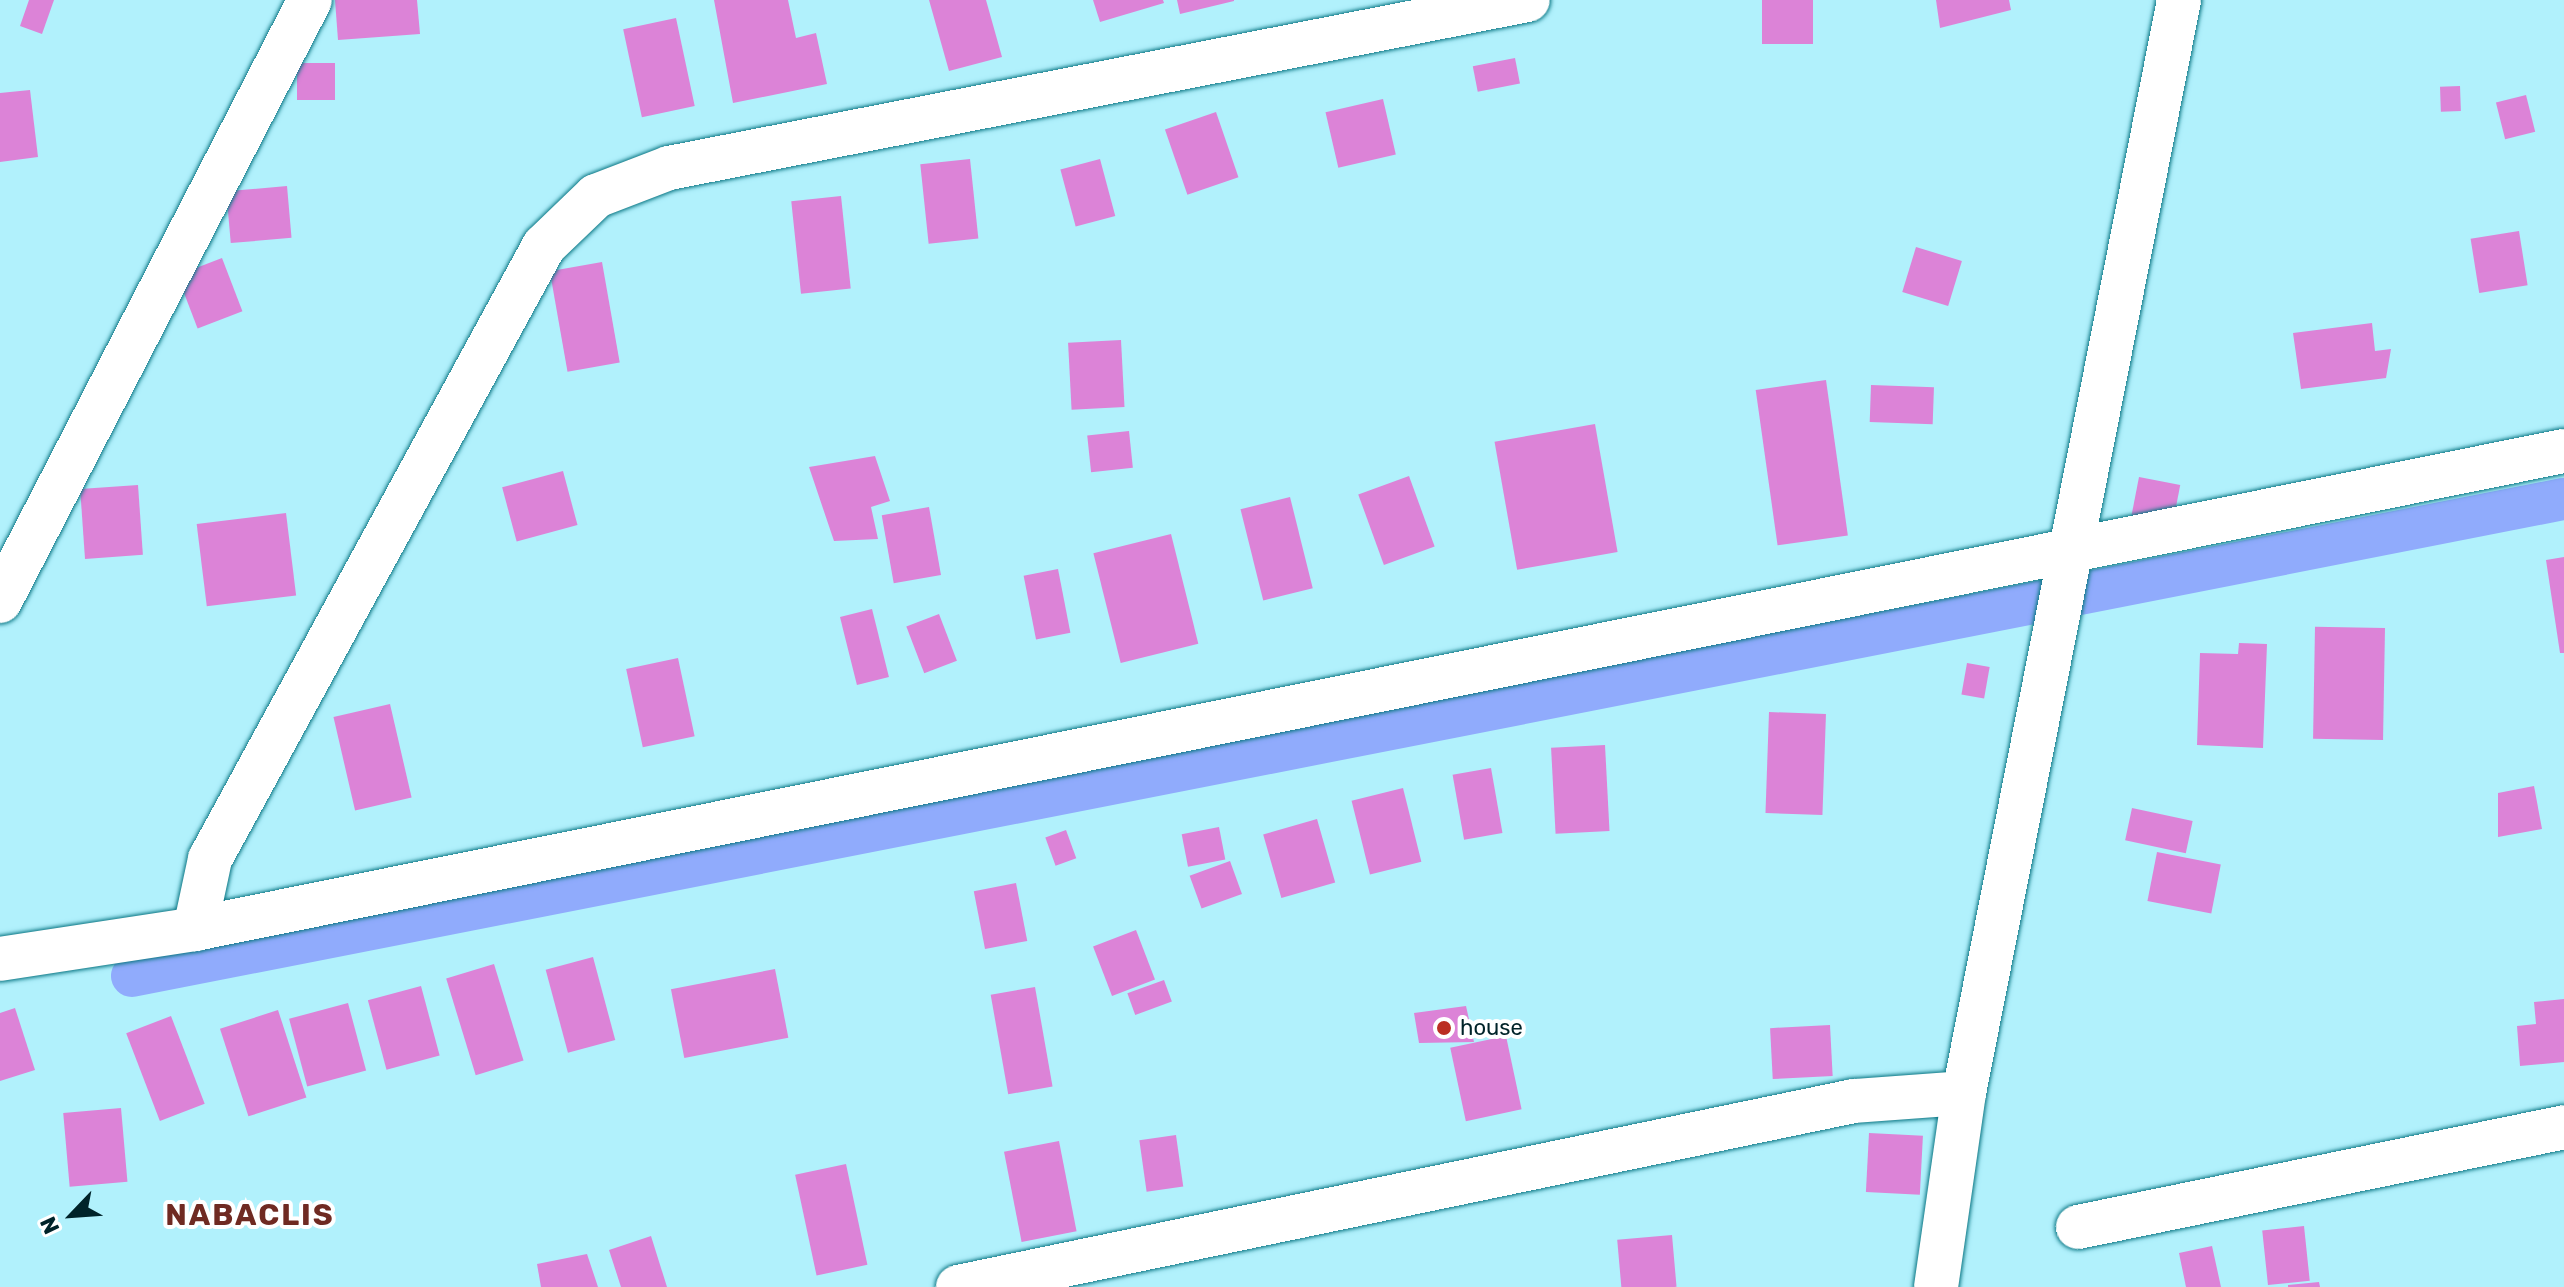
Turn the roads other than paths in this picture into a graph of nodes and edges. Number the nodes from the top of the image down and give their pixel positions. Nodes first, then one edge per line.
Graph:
1 (310, 0) edge
2 (1528, 0) edge
3 (2179, 0) edge
4 (2564, 451) edge
5 (2073, 548) junction
6 (0, 601) edge
7 (195, 929) junction
8 (0, 959) edge
9 (1964, 1093) junction
10 (2564, 1127) edge
11 (2078, 1227) dead end
12 (958, 1287) edge
13 (1936, 1287) edge

1 - 6 street
2 - 7 street
3 - 5 street
4 - 5 street
5 - 7 street
5 - 9 street
7 - 8 street
9 - 12 street
9 - 13 street
10 - 11 street

